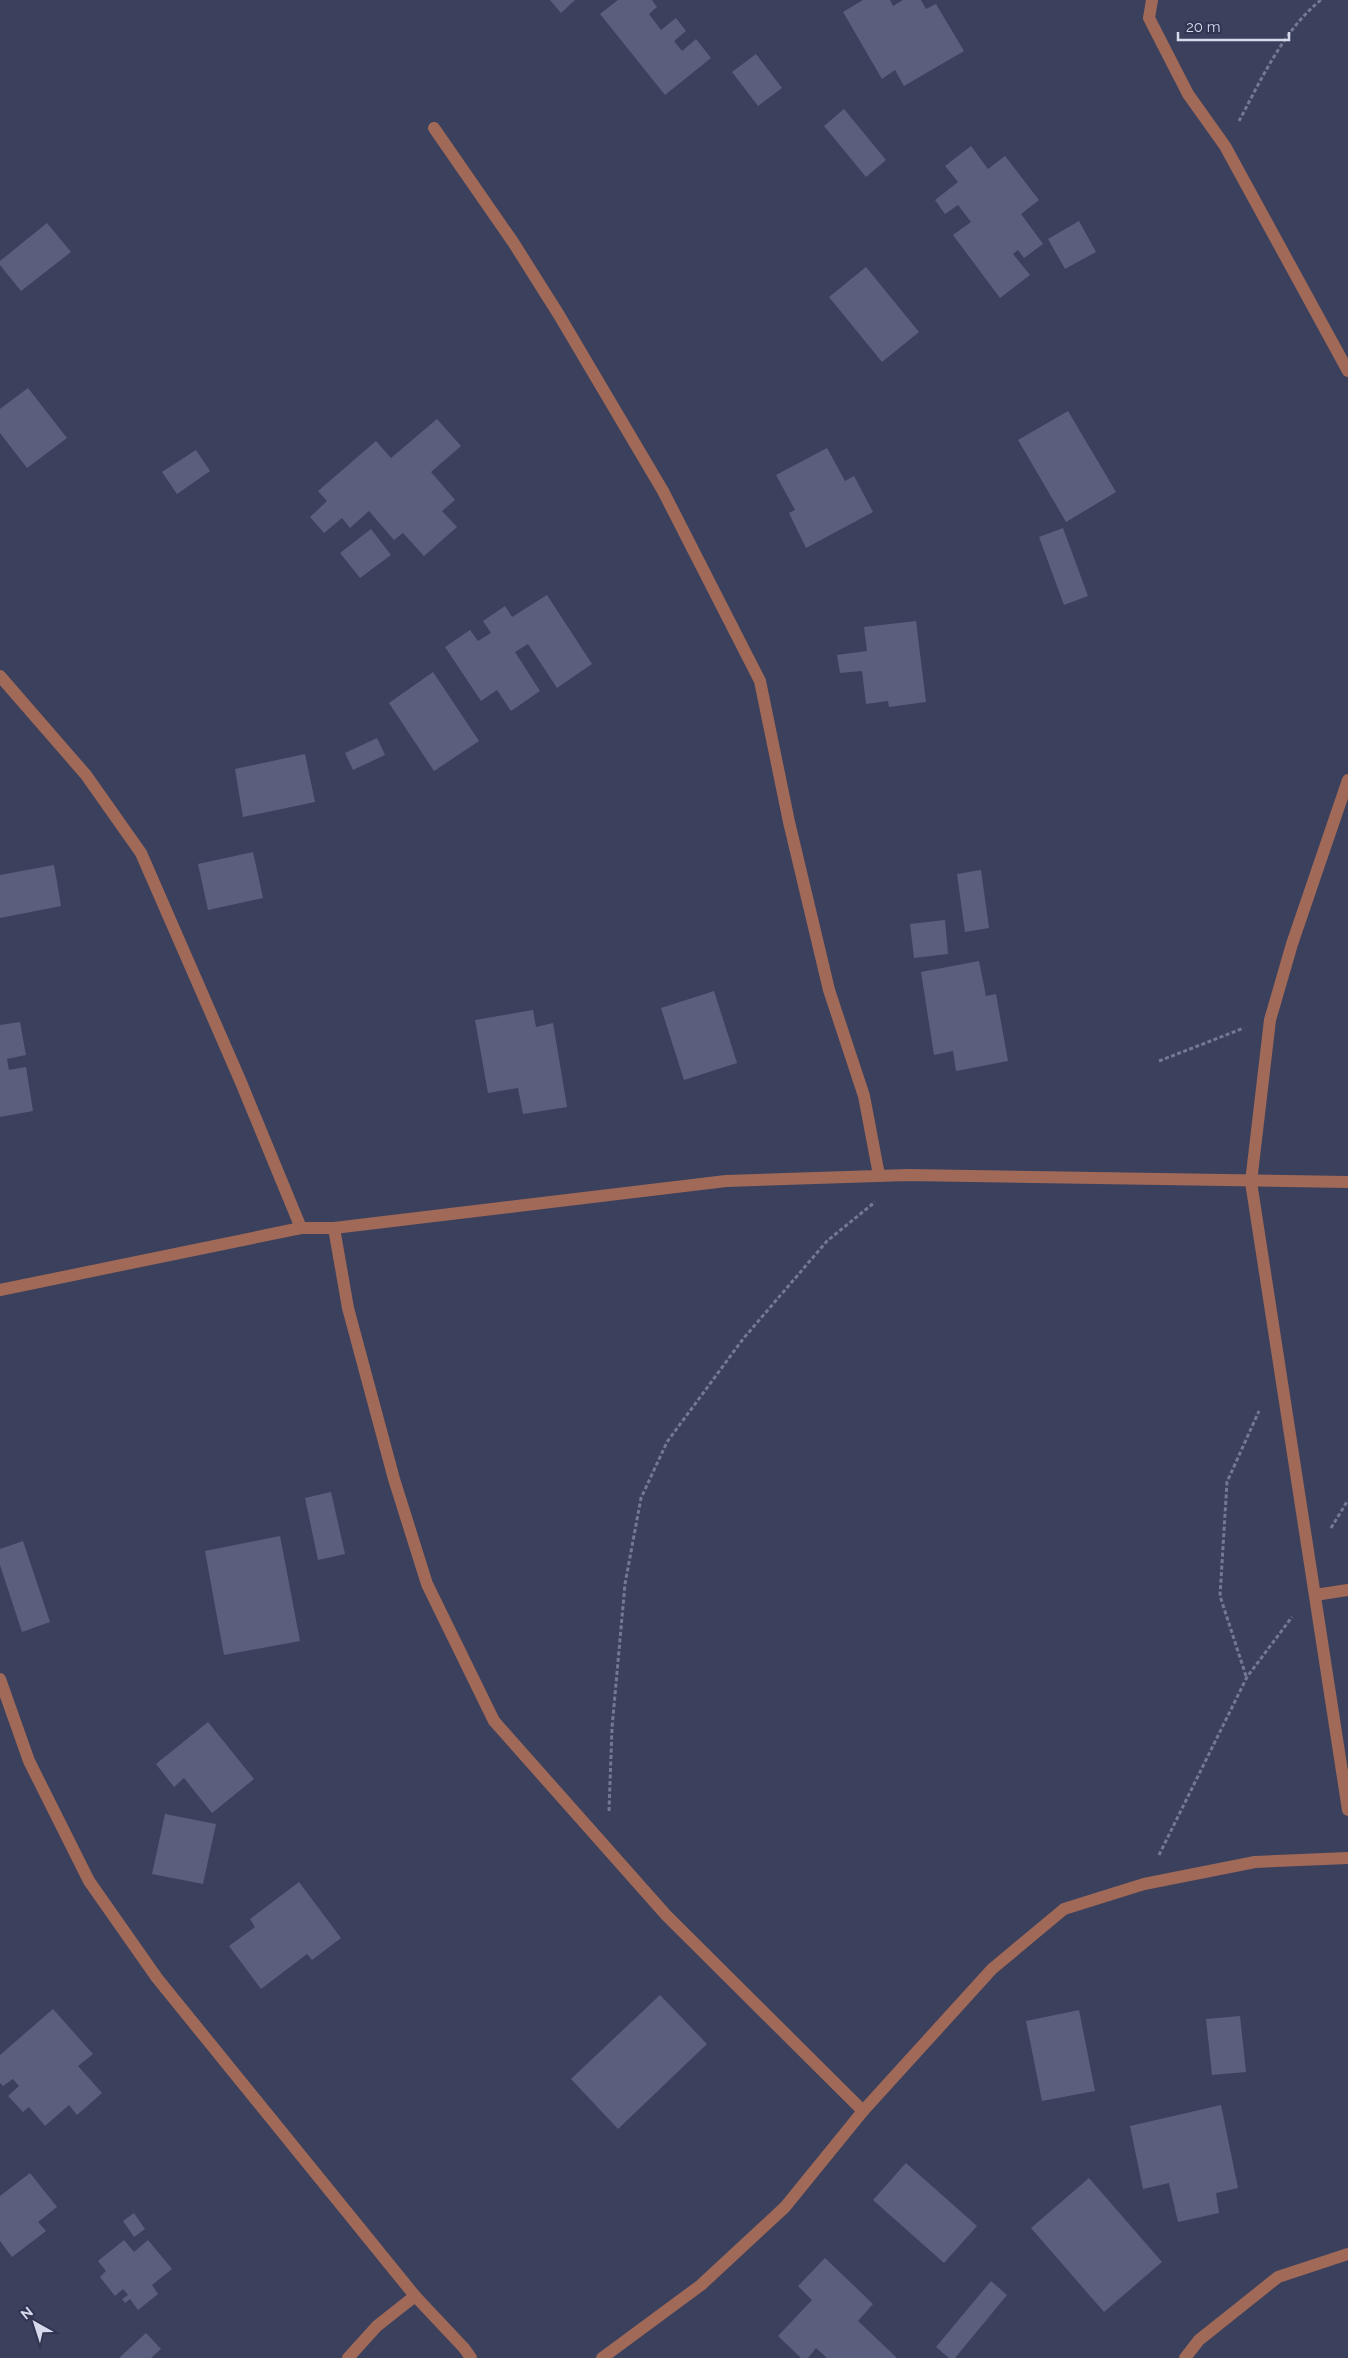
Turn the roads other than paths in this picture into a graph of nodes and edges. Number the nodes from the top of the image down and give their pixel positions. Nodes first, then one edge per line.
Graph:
1 (1152, 0) edge
2 (434, 128) dead end
3 (1348, 371) edge
4 (0, 676) edge
5 (1348, 780) edge
6 (879, 1175) junction
7 (1251, 1182) junction
8 (1348, 1182) edge
9 (301, 1228) junction
10 (334, 1228) junction
11 (0, 1290) edge
12 (1348, 1590) edge
13 (1315, 1591) junction
14 (0, 1680) edge
15 (1348, 1810) edge
16 (1348, 1858) edge
17 (863, 2111) junction
18 (1348, 2254) edge
19 (415, 2296) junction
20 (348, 2358) edge
21 (471, 2358) edge
22 (602, 2358) edge
23 (1185, 2358) edge

1 - 3 street
2 - 6 street
4 - 9 street
5 - 7 street
6 - 7 street
6 - 10 street
7 - 8 street
7 - 13 street
9 - 10 street
9 - 11 street
10 - 17 street
12 - 13 street
13 - 15 street
14 - 19 street
16 - 17 street
17 - 22 street
18 - 23 street
19 - 20 street
19 - 21 street

